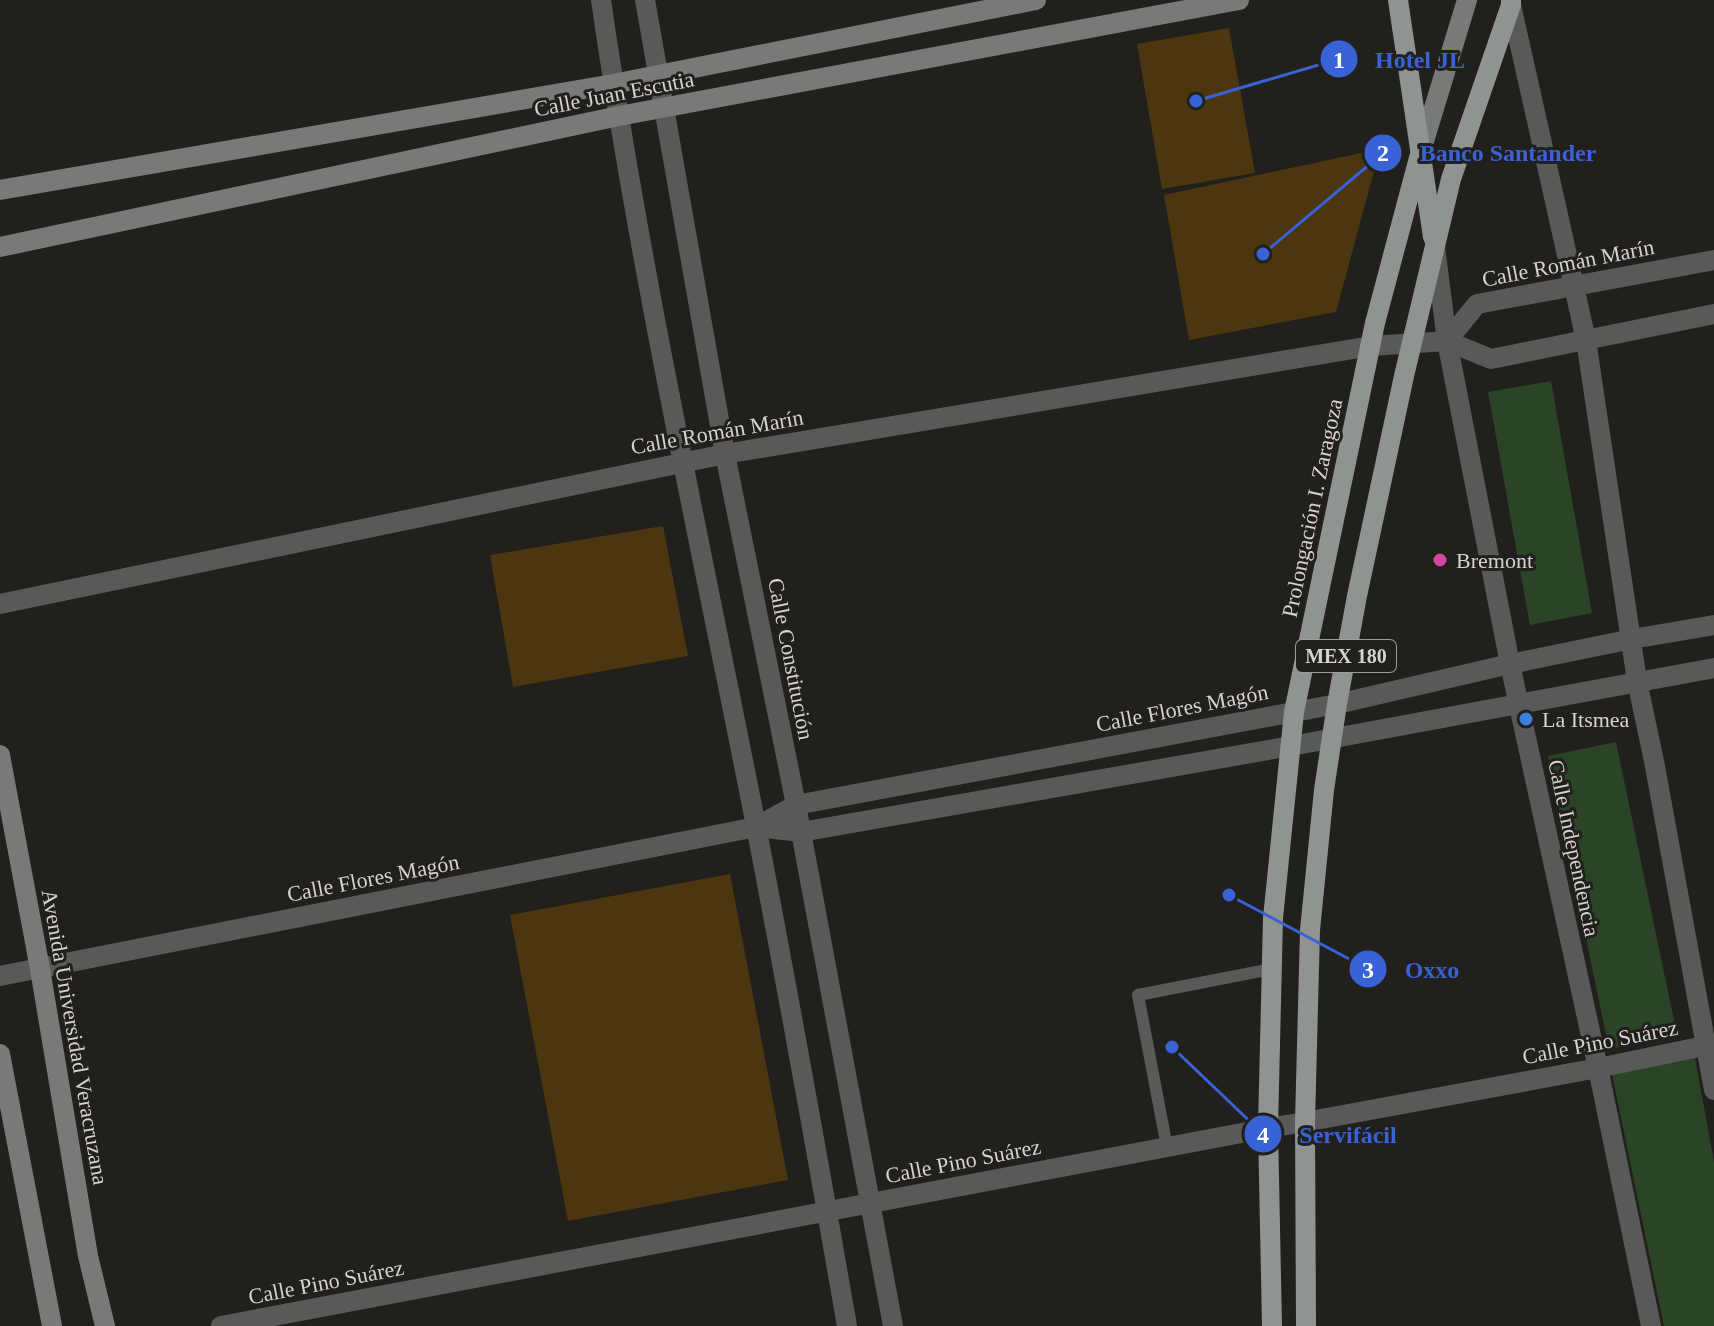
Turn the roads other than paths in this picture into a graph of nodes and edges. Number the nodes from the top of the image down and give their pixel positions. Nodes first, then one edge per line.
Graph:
1 (601, 0) edge
2 (645, 0) edge
3 (1036, 0) edge
4 (1239, 0) edge
5 (1398, 0) edge
6 (1467, 0) edge
7 (1512, 2) edge
8 (658, 75) junction
9 (613, 84) junction
10 (664, 108) junction
11 (619, 116) junction
12 (1420, 154) junction
13 (0, 190) edge
14 (0, 247) edge
15 (1435, 247) junction
16 (1714, 260) edge
17 (1574, 285) junction
18 (1714, 314) edge
19 (1586, 340) junction
20 (1447, 341) junction
21 (1412, 343) junction
22 (1371, 346) junction
23 (725, 454) junction
24 (682, 462) junction
25 (0, 604) edge
26 (1714, 625) edge
27 (1632, 639) junction
28 (1510, 664) junction
29 (1714, 668) edge
30 (1637, 681) junction
31 (1518, 703) junction
32 (1337, 704) junction
33 (1294, 712) junction
34 (1333, 737) junction
35 (1291, 746) junction
36 (0, 755) edge
37 (796, 805) junction
38 (756, 827) junction
39 (801, 832) junction
40 (40, 969) junction
41 (1272, 969) junction
42 (0, 976) edge
43 (1710, 1044) edge
44 (0, 1054) edge
45 (1598, 1068) junction
46 (1714, 1090) edge
47 (1305, 1122) junction
48 (1268, 1128) junction
49 (1167, 1147) junction
50 (870, 1203) junction
51 (827, 1211) junction
52 (52, 1326) edge
53 (105, 1326) edge
54 (221, 1326) edge
55 (847, 1326) edge
56 (893, 1326) edge
57 (1272, 1326) edge
58 (1306, 1326) edge
59 (1651, 1326) edge

1 - 9 street
2 - 8 street, Calle Constitución
3 - 8 main road, Calle Juan Escutia
4 - 10 main road, Calle Juan Escutia
5 - 12 main road, Calle Independencia
6 - 12 main road, Prolongación I. Zaragoza / MEX 180
7 - 15 main road, MEX 180
7 - 17 street
8 - 9 main road, Calle Juan Escutia
8 - 10 street, Calle Constitución
9 - 11 street
9 - 13 main road, Calle Juan Escutia
10 - 11 main road, Calle Juan Escutia
10 - 23 street, Calle Constitución
11 - 14 main road, Calle Juan Escutia
11 - 24 street
12 - 15 main road, Calle Independencia
12 - 22 main road, Prolongación I. Zaragoza / MEX 180
15 - 20 street, Calle Independencia
15 - 21 main road, MEX 180
16 - 17 street, Calle Román Marín
17 - 19 street
17 - 20 street, Calle Román Marín
18 - 19 street, Calle Román Marín
19 - 20 street, Calle Román Marín
19 - 27 street
20 - 21 street, Calle Román Marín
20 - 28 street, Calle Independencia
21 - 22 street, Calle Román Marín
21 - 32 main road, MEX 180
22 - 23 street, Calle Román Marín
22 - 33 main road, Prolongación I. Zaragoza / MEX 180
23 - 24 street, Calle Román Marín
23 - 37 street, Calle Constitución
24 - 25 street, Calle Román Marín
24 - 38 street
26 - 27 street, Calle Flores Magón
27 - 28 street, Calle Flores Magón
27 - 30 street
28 - 31 street, Calle Independencia
28 - 32 street, Calle Flores Magón
29 - 30 street, Calle Flores Magón
30 - 31 street, Calle Flores Magón
30 - 43 street
31 - 34 street, Calle Flores Magón
31 - 45 street, Calle Independencia
32 - 33 street, Calle Flores Magón
32 - 34 main road, MEX 180
33 - 35 main road, Prolongación I. Zaragoza / MEX 180
33 - 37 street, Calle Flores Magón
34 - 35 street, Calle Flores Magón
34 - 47 main road, MEX 180
35 - 39 street, Calle Flores Magón
35 - 41 main road, Prolongación I. Zaragoza / MEX 180
36 - 40 main road, Avenida Universidad Veracruzana
37 - 38 street, Calle Flores Magón
37 - 39 street, Calle Constitución
38 - 39 street, Calle Flores Magón
38 - 40 street, Calle Flores Magón
38 - 51 street
39 - 50 street, Calle Constitución
40 - 42 street, Calle Flores Magón
40 - 53 main road, Avenida Universidad Veracruzana
41 - 48 main road, Prolongación I. Zaragoza / MEX 180
41 - 49 lane
43 - 45 street, Calle Pino Suárez
43 - 46 street
44 - 52 main road
45 - 47 street, Calle Pino Suárez
45 - 59 street, Calle Independencia
47 - 48 street, Calle Pino Suárez
47 - 58 main road, MEX 180
48 - 49 street, Calle Pino Suárez
48 - 57 main road, Prolongación I. Zaragoza / MEX 180
49 - 50 street, Calle Pino Suárez
50 - 51 street, Calle Pino Suárez
50 - 56 street, Calle Constitución
51 - 54 street, Calle Pino Suárez
51 - 55 street

